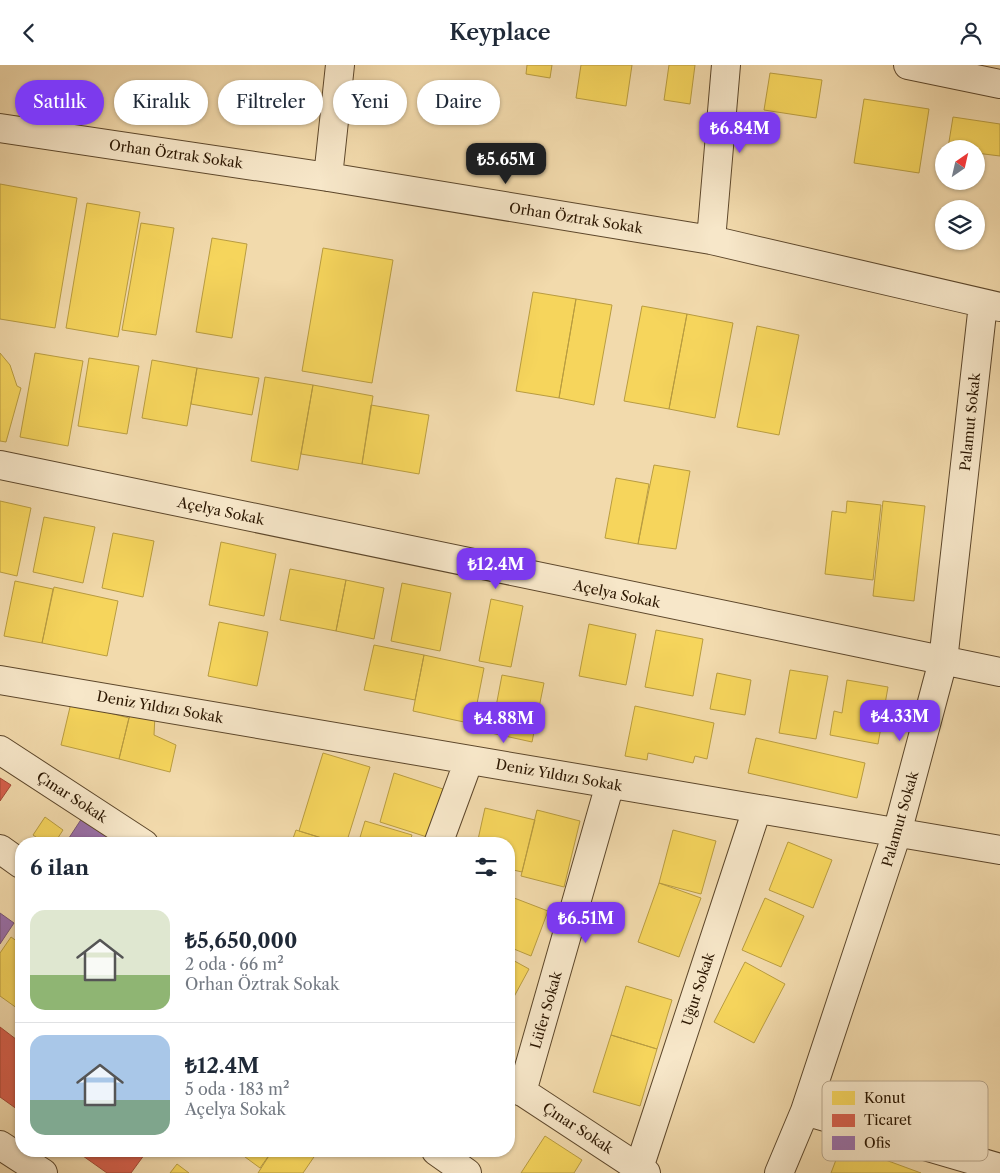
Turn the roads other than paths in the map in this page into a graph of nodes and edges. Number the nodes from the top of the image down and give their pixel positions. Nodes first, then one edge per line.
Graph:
1 (340, 65) edge
2 (726, 65) edge
3 (908, 65) edge
4 (1000, 83) edge
5 (0, 129) edge
6 (328, 177) junction
7 (711, 240) junction
8 (992, 305) edge
9 (0, 465) edge
10 (943, 661) junction
11 (1000, 673) edge
12 (0, 680) edge
13 (0, 750) edge
14 (470, 760) junction
15 (610, 784) junction
16 (757, 809) junction
17 (897, 833) junction
18 (133, 837) edge
19 (441, 837) edge
20 (0, 849) edge
21 (1000, 850) edge
22 (15, 860) edge
23 (516, 1087) edge
24 (805, 1111) junction
25 (822, 1116) edge
26 (0, 1145) edge
27 (15, 1155) edge
28 (18, 1157) edge
29 (444, 1157) edge
30 (976, 1161) edge
31 (1000, 1168) edge
32 (643, 1171) edge
33 (43, 1173) edge
34 (467, 1173) edge
35 (779, 1173) edge

1 - 6 street
2 - 7 street
3 - 4 street
5 - 6 street, Orhan Öztrak Sokak
6 - 7 street, Orhan Öztrak Sokak
7 - 8 street, Orhan Öztrak Sokak
8 - 10 street, Palamut Sokak
9 - 10 street, Açelya Sokak
10 - 11 street, Açelya Sokak
10 - 17 street, Palamut Sokak
12 - 14 street, Deniz Yıldızı Sokak
13 - 18 street, Çınar Sokak
14 - 15 street, Deniz Yıldızı Sokak
14 - 19 street
15 - 16 street, Deniz Yıldızı Sokak
15 - 23 street, Lüfer Sokak
16 - 17 street, Deniz Yıldızı Sokak
16 - 32 street, Uğur Sokak
17 - 21 street, Deniz Yıldızı Sokak
17 - 24 street, Palamut Sokak
20 - 22 street
23 - 32 street, Çınar Sokak
24 - 25 street
24 - 35 street, Palamut Sokak
26 - 27 street
28 - 33 street
29 - 34 street
30 - 31 street

